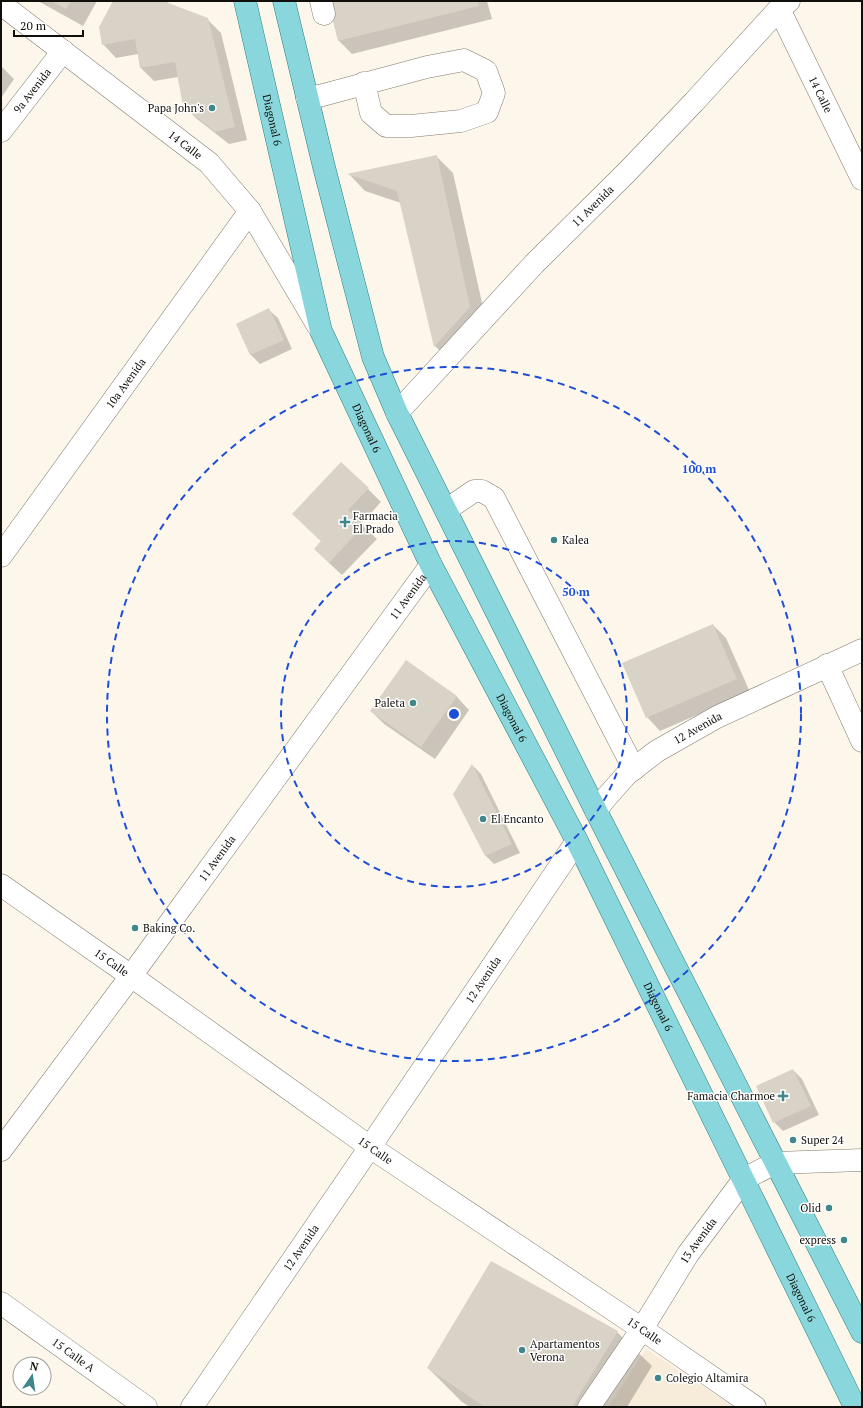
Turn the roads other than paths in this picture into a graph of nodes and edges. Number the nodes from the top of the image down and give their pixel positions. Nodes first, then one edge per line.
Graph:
1 (245, 1) edge
2 (284, 1) edge
3 (1, 4) edge
4 (784, 5) edge
5 (63, 51) junction
6 (364, 83) junction
7 (307, 98) junction
8 (1, 131) edge
9 (862, 179) edge
10 (250, 211) junction
11 (321, 331) junction
12 (397, 413) junction
13 (446, 510) junction
14 (1, 556) edge
15 (430, 565) junction
16 (862, 650) edge
17 (827, 665) junction
18 (862, 741) edge
19 (634, 769) junction
20 (596, 811) junction
21 (577, 841) junction
22 (1, 885) edge
23 (131, 976) junction
24 (370, 1147) junction
25 (1, 1150) edge
26 (862, 1160) edge
27 (775, 1163) junction
28 (744, 1179) junction
29 (1, 1303) edge
30 (642, 1329) junction
31 (862, 1332) edge
32 (146, 1407) edge
33 (192, 1407) edge
34 (589, 1407) edge
35 (755, 1407) edge
36 (855, 1407) edge

1 - 11 main road, Diagonal 6
2 - 7 main road
3 - 5 street, 14 Calle
4 - 9 street, 14 Calle
4 - 12 street, 11 Avenida
5 - 8 street, 9a Avenida
5 - 10 street, 14 Calle
6 - 6 street
6 - 7 street
7 - 12 main road
10 - 11 street, 14 Calle
10 - 14 street, 10a Avenida
11 - 15 main road, Diagonal 6
12 - 13 main road
13 - 19 street
13 - 20 main road
15 - 21 main road, Diagonal 6
15 - 23 street, 11 Avenida
16 - 17 street, 12 Avenida
17 - 18 street
17 - 19 street, 12 Avenida
19 - 20 street, 12 Avenida
20 - 21 main road, 12 Avenida
20 - 27 main road
21 - 24 street, 12 Avenida
21 - 28 main road, Diagonal 6
22 - 23 street, 15 Calle
23 - 24 street, 15 Calle
23 - 25 street, 11 Avenida
24 - 30 street, 15 Calle
24 - 33 street, 12 Avenida
26 - 27 street, 13 Avenida
27 - 28 street, 13 Avenida
27 - 31 main road
28 - 30 street, 13 Avenida
28 - 36 main road, Diagonal 6
29 - 32 street, 15 Calle A
30 - 34 street, 13 Avenida
30 - 35 street, 15 Calle

